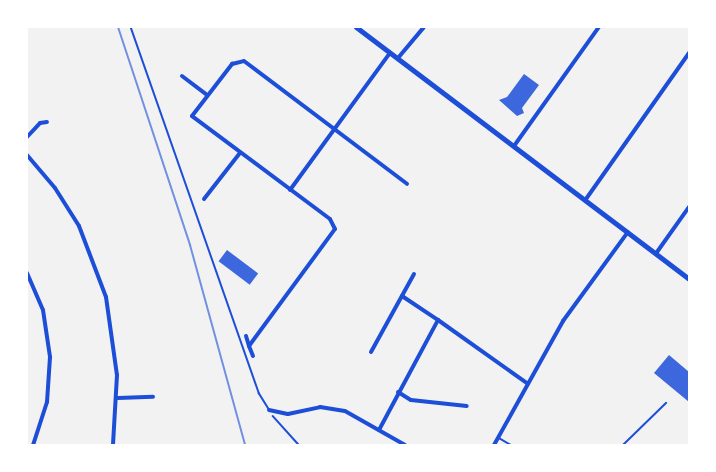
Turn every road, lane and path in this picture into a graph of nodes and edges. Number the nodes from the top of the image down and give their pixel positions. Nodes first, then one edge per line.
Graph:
1 (131, 27) edge
2 (356, 27) edge
3 (424, 27) edge
4 (599, 27) edge
5 (390, 53) junction
6 (689, 53) edge
7 (398, 58) junction
8 (182, 76) dead end
9 (206, 94) junction
10 (47, 122) dead end
11 (335, 128) junction
12 (27, 137) edge
13 (514, 146) junction
14 (240, 153) junction
15 (27, 155) edge
16 (407, 184) dead end
17 (290, 190) junction
18 (204, 199) dead end
19 (586, 199) junction
20 (689, 207) edge
21 (628, 231) junction
22 (657, 252) junction
23 (27, 273) edge
24 (414, 274) dead end
25 (689, 279) edge
26 (402, 296) junction
27 (438, 320) junction
28 (246, 336) dead end
29 (249, 346) junction
30 (371, 352) dead end
31 (253, 356) dead end
32 (528, 384) junction
33 (398, 393) junction
34 (153, 397) dead end
35 (118, 398) junction
36 (666, 403) dead end
37 (467, 406) dead end
38 (269, 410) junction
39 (379, 430) junction
40 (499, 438) junction
41 (33, 445) edge
42 (113, 445) edge
43 (299, 445) edge
44 (405, 445) edge
45 (494, 445) edge
46 (511, 445) edge
47 (623, 445) edge

1 - 38 lane
2 - 5 main road
3 - 7 street
4 - 13 street
5 - 7 main road
5 - 11 street
6 - 19 street
7 - 13 main road
8 - 9 street
9 - 11 street
9 - 14 street
10 - 12 street
11 - 16 street
11 - 17 street
13 - 19 main road
14 - 17 street
14 - 18 street
15 - 35 street
17 - 29 street
19 - 21 main road
20 - 22 street
21 - 22 main road
21 - 32 street
22 - 25 main road
23 - 41 street
24 - 26 street
26 - 27 street
26 - 30 street
27 - 32 street
27 - 33 street
28 - 29 street
29 - 31 street
32 - 40 street
33 - 37 street
33 - 39 street
34 - 35 street
35 - 42 street
36 - 47 lane
38 - 39 street
38 - 43 path
39 - 44 street
40 - 45 street
40 - 46 lane

